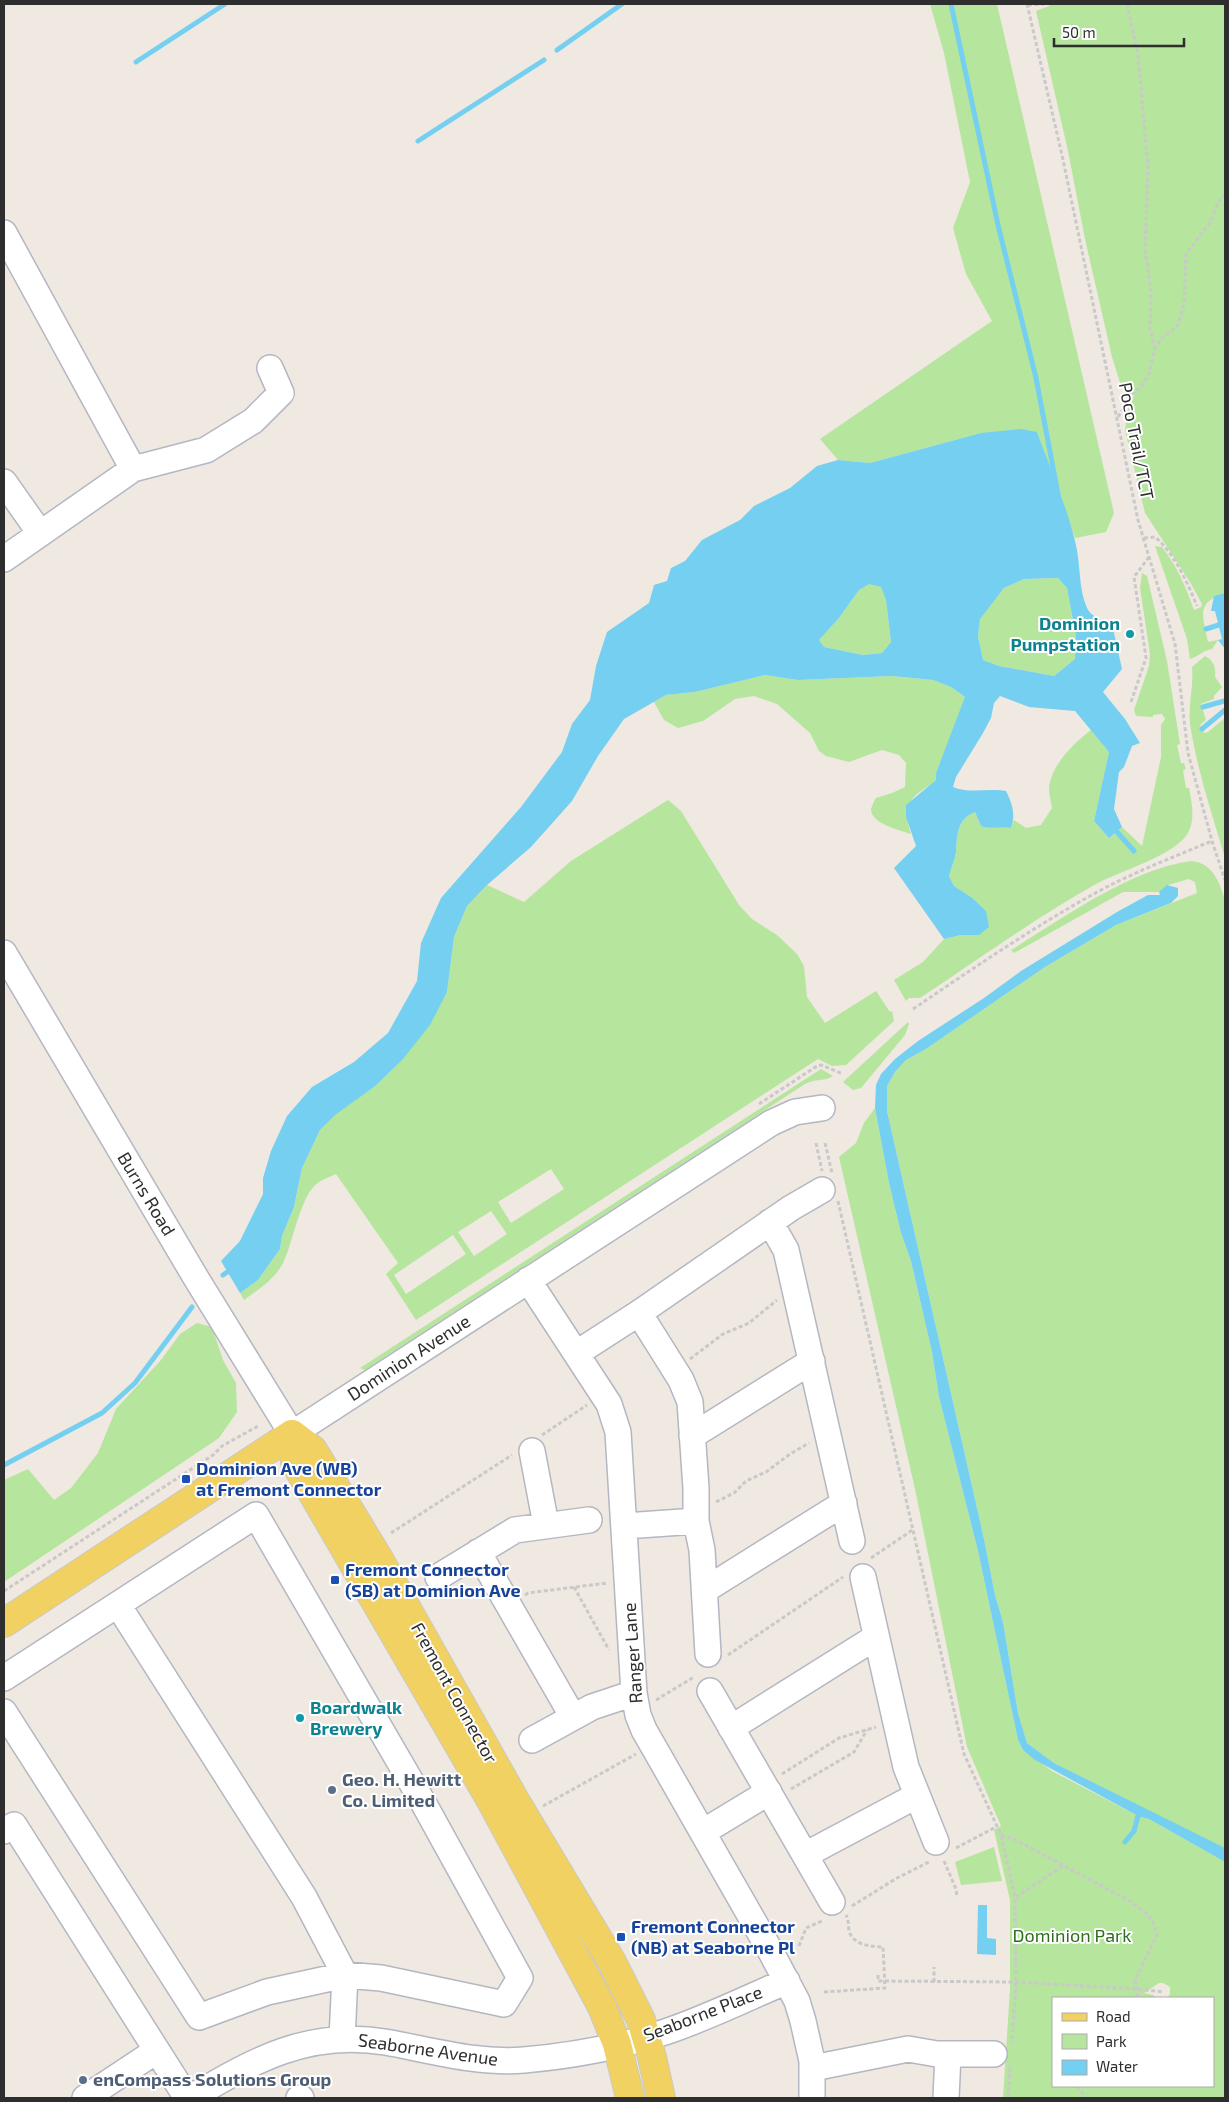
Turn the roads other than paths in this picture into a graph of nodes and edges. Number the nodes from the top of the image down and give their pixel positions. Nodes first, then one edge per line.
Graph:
1 (4, 233) edge
2 (270, 368) dead end
3 (133, 470) junction
4 (4, 482) edge
5 (40, 533) junction
6 (4, 559) edge
7 (4, 953) edge
8 (822, 1108) dead end
9 (830, 1188) road end
10 (770, 1222) junction
11 (528, 1280) junction
12 (639, 1313) junction
13 (577, 1354) junction
14 (812, 1362) junction
15 (292, 1434) junction
16 (692, 1436) junction
17 (528, 1447) road end
18 (844, 1503) junction
19 (696, 1513) junction
20 (589, 1520) dead end
21 (546, 1525) junction
22 (625, 1526) junction
23 (852, 1541) dead end
24 (478, 1552) junction
25 (858, 1571) road end
26 (438, 1577) dead end
27 (705, 1590) junction
28 (118, 1605) junction
29 (4, 1623) edge
30 (876, 1637) junction
31 (4, 1678) edge
32 (642, 1698) junction
33 (4, 1712) edge
34 (573, 1717) junction
35 (732, 1728) junction
36 (532, 1740) dead end
37 (769, 1792) junction
38 (916, 1796) junction
39 (4, 1831) edge
40 (703, 1832) junction
41 (941, 1852) road end
42 (805, 1855) junction
43 (838, 1909) road end
44 (345, 1975) junction
45 (788, 1981) junction
46 (646, 2037) junction
47 (342, 2039) junction
48 (617, 2044) junction
49 (156, 2051) junction
50 (948, 2054) junction
51 (1005, 2054) road end
52 (813, 2068) junction
53 (85, 2098) edge
54 (189, 2098) edge
55 (630, 2098) edge
56 (661, 2098) edge
57 (812, 2098) edge
58 (946, 2098) edge

1 - 3 street
2 - 3 street
3 - 5 street
4 - 5 street
5 - 6 street
7 - 15 street, Burns Road
8 - 11 street, Dominion Avenue
9 - 10 street
10 - 12 street
10 - 14 street
11 - 13 street, Ranger Lane
11 - 15 street, Dominion Avenue
12 - 13 street
12 - 16 street
13 - 22 street, Ranger Lane
14 - 16 street
14 - 18 street
15 - 29 main road, Dominion Avenue
15 - 46 main road, Fremont Connector
15 - 48 main road, Fremont Connector
16 - 19 street
17 - 21 street
18 - 23 street
18 - 27 street
19 - 22 street
19 - 27 street
20 - 21 street
21 - 24 street
22 - 32 street, Ranger Lane
24 - 26 street
24 - 34 street
25 - 30 street
27 - 35 street
28 - 31 street
28 - 44 street
28 - 44 street
30 - 35 street
30 - 38 street
32 - 34 street
32 - 40 street, Ranger Lane
33 - 44 street
34 - 36 street
35 - 37 street
37 - 40 street
37 - 42 street
38 - 41 street
38 - 42 street
39 - 49 street
40 - 45 street, Ranger Lane
42 - 43 street
44 - 47 street
45 - 46 street, Seaborne Place
45 - 52 street, Ranger Lane
46 - 48 street, Seaborne Place
46 - 56 main road, Fremont Connector
47 - 48 street, Seaborne Avenue
47 - 54 street, Seaborne Avenue
48 - 55 main road, Fremont Connector
49 - 53 street
49 - 54 street
50 - 51 street
50 - 52 street
50 - 58 street
52 - 57 street, Ranger Lane

